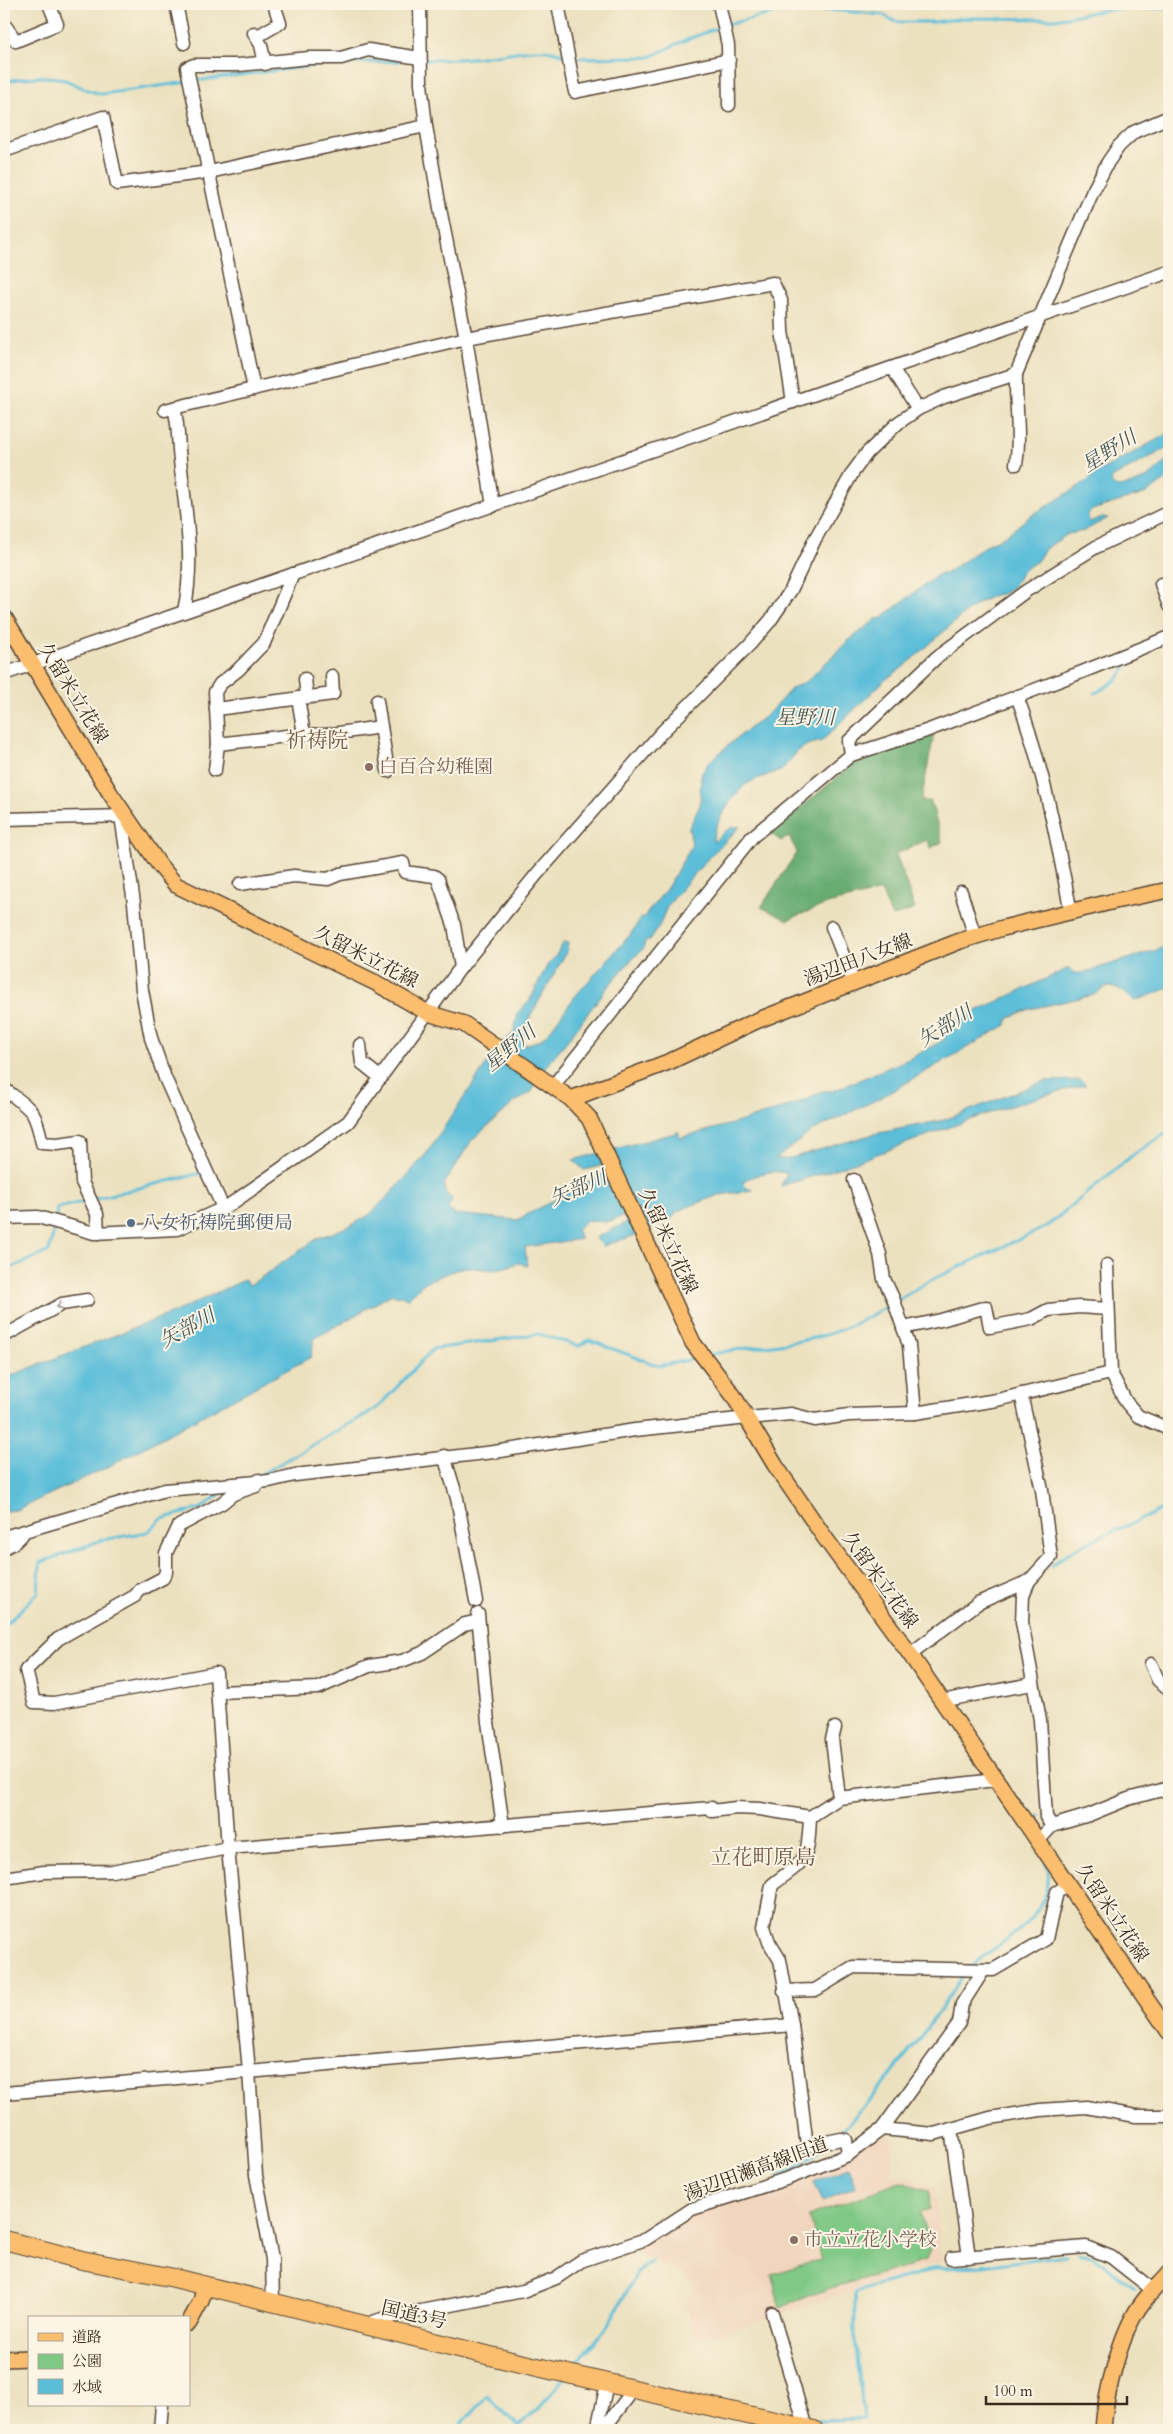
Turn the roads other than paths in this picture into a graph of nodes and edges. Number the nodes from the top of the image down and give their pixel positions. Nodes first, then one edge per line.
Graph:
1 (49, 4) edge
2 (176, 4) edge
3 (274, 4) edge
4 (420, 4) edge
5 (558, 4) edge
6 (719, 4) edge
7 (4, 24) edge
8 (184, 43) dead end
9 (420, 58) junction
10 (729, 60) junction
11 (265, 64) junction
12 (729, 105) dead end
13 (1169, 117) edge
14 (426, 126) junction
15 (4, 151) edge
16 (209, 172) junction
17 (1169, 272) edge
18 (1042, 316) junction
19 (466, 338) junction
20 (892, 368) junction
21 (1016, 374) junction
22 (254, 389) junction
23 (793, 402) junction
24 (918, 409) junction
25 (1016, 464) dead end
26 (493, 506) junction
27 (1169, 512) edge
28 (293, 574) junction
29 (1161, 584) dead end
30 (1169, 606) edge
31 (184, 612) junction
32 (4, 617) edge
33 (1169, 637) edge
34 (32, 665) junction
35 (4, 674) edge
36 (332, 676) dead end
37 (305, 679) dead end
38 (1017, 696) junction
39 (303, 698) junction
40 (377, 701) dead end
41 (216, 709) junction
42 (381, 727) junction
43 (304, 734) junction
44 (218, 744) junction
45 (850, 755) junction
46 (215, 770) dead end
47 (388, 771) dead end
48 (124, 816) junction
49 (4, 819) edge
50 (240, 884) dead end
51 (1169, 890) edge
52 (961, 892) dead end
53 (1071, 913) junction
54 (832, 927) dead end
55 (975, 936) junction
56 (461, 967) junction
57 (854, 983) junction
58 (428, 1013) junction
59 (360, 1046) dead end
60 (381, 1078) junction
61 (550, 1085) junction
62 (4, 1091) edge
63 (571, 1099) junction
64 (854, 1180) dead end
65 (223, 1208) junction
66 (4, 1218) edge
67 (98, 1233) junction
68 (1107, 1265) dead end
69 (87, 1300) dead end
70 (1108, 1309) junction
71 (903, 1328) junction
72 (4, 1336) edge
73 (1111, 1373) junction
74 (1021, 1394) junction
75 (915, 1413) junction
76 (748, 1418) junction
77 (1169, 1429) edge
78 (444, 1456) junction
79 (260, 1480) junction
80 (23, 1533) junction
81 (4, 1537) edge
82 (4, 1548) edge
83 (1029, 1581) junction
84 (477, 1612) junction
85 (910, 1654) junction
86 (1151, 1664) dead end
87 (1032, 1684) junction
88 (217, 1686) junction
89 (1169, 1689) edge
90 (941, 1701) junction
91 (835, 1728) dead end
92 (995, 1780) junction
93 (1169, 1788) edge
94 (839, 1798) junction
95 (810, 1817) junction
96 (503, 1826) junction
97 (1052, 1826) junction
98 (1038, 1841) junction
99 (228, 1848) junction
100 (4, 1878) edge
101 (1069, 1885) junction
102 (983, 1971) junction
103 (784, 1991) junction
104 (792, 2025) junction
105 (1169, 2032) edge
106 (249, 2070) junction
107 (4, 2093) edge
108 (1169, 2116) edge
109 (882, 2129) junction
110 (952, 2129) junction
111 (848, 2155) junction
112 (4, 2240) edge
113 (969, 2257) junction
114 (951, 2258) dead end
115 (1169, 2273) edge
116 (204, 2286) junction
117 (1153, 2290) junction
118 (273, 2302) junction
119 (772, 2314) dead end
120 (190, 2322) edge
121 (364, 2325) junction
122 (4, 2358) edge
123 (28, 2358) edge
124 (607, 2383) junction
125 (634, 2389) junction
126 (162, 2406) edge
127 (810, 2429) edge
128 (160, 2430) edge
129 (597, 2430) edge
130 (603, 2430) edge
131 (1103, 2430) edge

1 - 7 street
2 - 8 street
3 - 11 street
4 - 9 street
5 - 10 street
6 - 10 street
9 - 11 street
9 - 14 street
10 - 12 street
11 - 16 street
13 - 18 street
14 - 16 street
14 - 19 street
15 - 16 street
16 - 22 street
17 - 18 street
18 - 20 street
18 - 21 street
19 - 22 street
19 - 23 street
19 - 26 street
20 - 23 street
20 - 24 street
21 - 24 street
21 - 25 street
22 - 31 street
23 - 26 street
24 - 56 street
26 - 28 street
27 - 45 street
28 - 31 street
28 - 41 street
29 - 30 street
31 - 34 street
32 - 34 main road, 久留米立花線
33 - 38 street
34 - 35 street
34 - 48 main road, 久留米立花線
36 - 39 street
37 - 39 street
38 - 45 street
38 - 53 street
39 - 41 street
39 - 43 street
40 - 42 street
41 - 44 street
42 - 43 street
42 - 47 street
43 - 44 street
44 - 46 street
45 - 61 street
48 - 49 street
48 - 58 main road, 久留米立花線
48 - 65 street
50 - 56 street
51 - 53 main road, 湯辺田八女線
52 - 55 street
53 - 55 main road, 湯辺田八女線
54 - 57 street
55 - 57 main road, 湯辺田八女線
56 - 58 street
57 - 63 main road, 湯辺田八女線
58 - 60 street
58 - 61 main road, 久留米立花線
59 - 60 street
60 - 65 street
61 - 63 main road, 久留米立花線
62 - 67 street
63 - 76 main road, 久留米立花線
64 - 71 street
65 - 67 street
66 - 67 street
68 - 70 street
69 -> 72 street
70 - 71 street
70 - 73 street
71 - 75 street
73 - 74 street
73 - 77 street
74 - 75 street
74 - 83 street
75 - 76 street
76 - 78 street
76 - 85 main road, 久留米立花線
78 - 79 street
78 - 84 street
79 - 80 street
79 - 88 street
80 - 81 street
80 - 82 street
83 - 85 street
83 - 87 street
84 - 88 street
84 - 96 street
85 - 90 main road, 久留米立花線
86 - 89 street
87 - 90 street
87 - 97 street
88 - 99 street
90 - 92 main road, 久留米立花線
91 - 94 street
92 - 94 street
92 - 98 main road, 久留米立花線
93 - 97 street
94 - 95 street
95 - 96 street
95 - 103 street
96 - 99 street
97 - 98 street
98 - 101 main road, 久留米立花線
99 - 100 street
99 - 106 street
101 - 102 street
101 - 105 main road, 久留米立花線
102 - 103 street
102 - 109 street, 湯辺田瀬高線旧道
103 - 104 street
104 - 106 street
104 - 111 street
106 - 107 street
106 - 118 street
108 - 110 street
109 - 110 street
109 - 111 street, 湯辺田瀬高線旧道
110 - 113 street
111 - 121 street, 湯辺田瀬高線旧道
112 - 116 highway, 国道3号
113 - 114 street
113 - 117 street
115 - 117 main road
116 - 118 highway, 国道3号
116 - 120 main road
117 - 131 main road
118 - 121 highway, 国道3号
119 - 127 street
121 - 124 highway, 国道3号
122 - 123 main road
124 - 125 highway, 国道3号
124 - 129 street
125 - 127 highway, 国道3号
125 - 130 street
126 - 128 street

